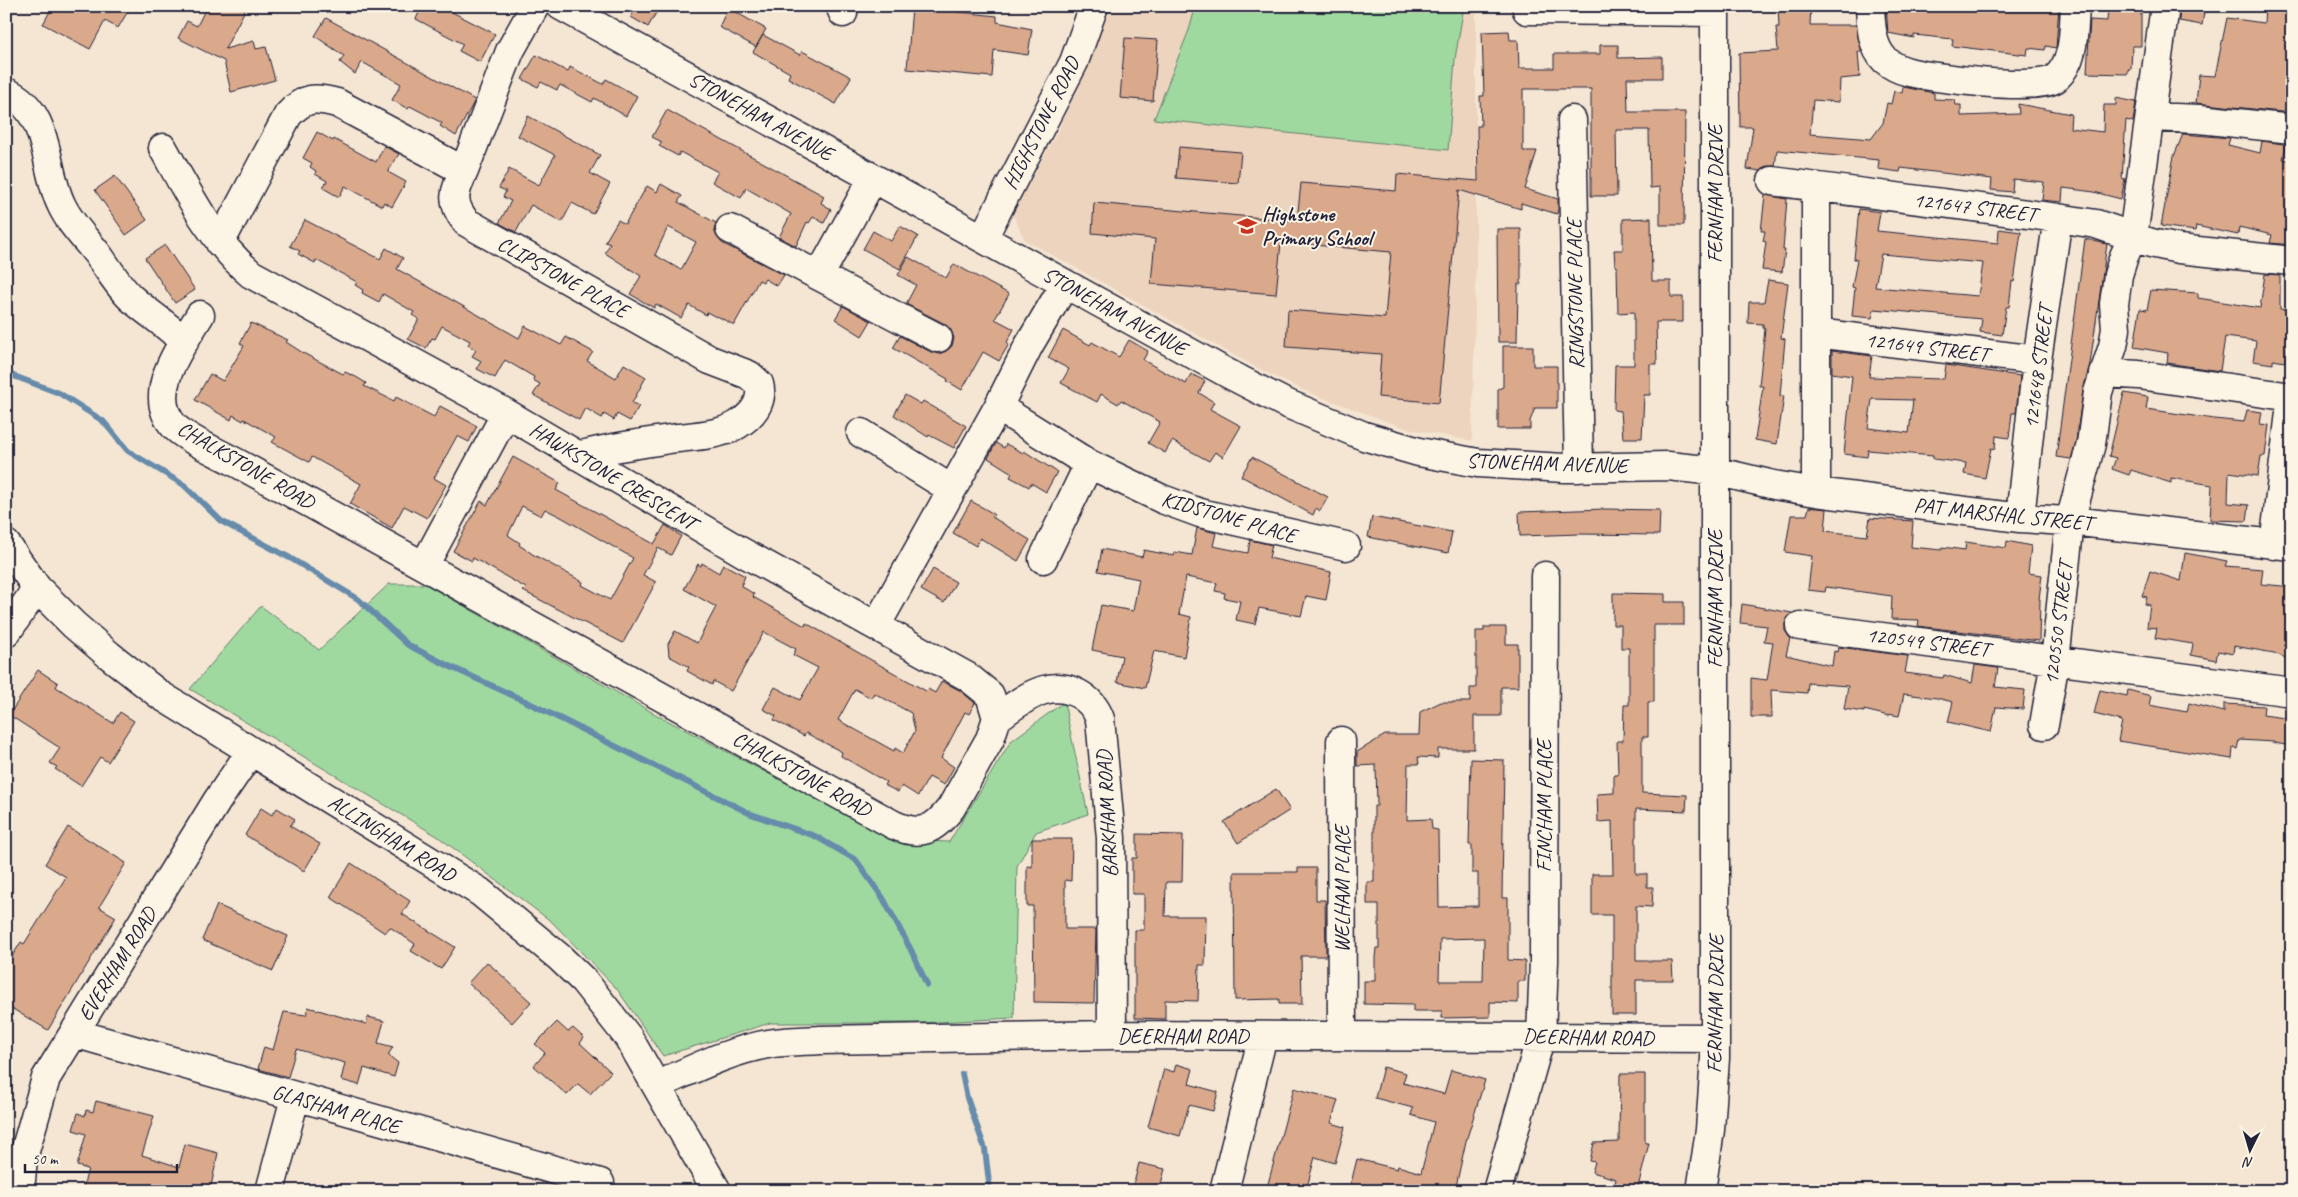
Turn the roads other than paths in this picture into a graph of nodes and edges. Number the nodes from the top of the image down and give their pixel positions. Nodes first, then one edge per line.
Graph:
1 (535, 6) edge
2 (1094, 6) edge
3 (1870, 6) edge
4 (2075, 6) edge
5 (2165, 6) edge
6 (1715, 9) edge
7 (575, 10) edge
8 (1527, 10) dead end
9 (6, 92) edge
10 (2150, 117) junction
11 (1572, 120) dead end
12 (2292, 129) edge
13 (163, 148) dead end
14 (464, 171) junction
15 (873, 178) junction
16 (1772, 181) dead end
17 (1816, 187) junction
18 (2058, 218) junction
19 (730, 229) dead end
20 (2133, 237) junction
21 (983, 238) junction
22 (220, 243) junction
23 (2292, 261) edge
24 (819, 276) junction
25 (1065, 284) junction
26 (200, 314) dead end
27 (1816, 333) junction
28 (938, 338) dead end
29 (184, 342) junction
30 (2037, 360) junction
31 (2104, 373) junction
32 (2292, 396) edge
33 (998, 407) junction
34 (506, 413) junction
35 (860, 433) dead end
36 (578, 456) junction
37 (1089, 464) junction
38 (1579, 468) junction
39 (1715, 471) junction
40 (951, 489) junction
41 (1816, 492) junction
42 (2020, 518) junction
43 (2070, 521) junction
44 (6, 544) edge
45 (1346, 546) dead end
46 (2283, 546) edge
47 (1043, 560) dead end
48 (424, 566) junction
49 (1545, 576) dead end
50 (37, 588) junction
51 (876, 626) junction
52 (1800, 626) dead end
53 (6, 633) edge
54 (2055, 661) junction
55 (2292, 692) edge
56 (997, 718) junction
57 (2044, 725) dead end
58 (1341, 741) dead end
59 (251, 751) junction
60 (74, 1033) junction
61 (1112, 1035) junction
62 (1263, 1036) junction
63 (1342, 1036) junction
64 (1541, 1036) junction
65 (1715, 1038) junction
66 (658, 1085) junction
67 (295, 1098) junction
68 (600, 1183) dead end
69 (20, 1191) edge
70 (270, 1191) edge
71 (717, 1191) edge
72 (1224, 1191) edge
73 (1497, 1191) edge
74 (1701, 1191) edge

1 - 14 street
2 - 21 street, HIGHSTONE ROAD
3 - 4 street
5 - 10 street, 120550 STREET
6 - 8 street
6 - 39 street, FERNHAM DRIVE
7 - 15 street, STONEHAM AVENUE
9 - 29 street
10 - 12 street
10 - 20 street, 120550 STREET
11 - 38 street, RINGSTONE PLACE
13 - 22 street, HAWKSTONE CRESCENT
14 - 22 street
14 - 36 street, CLIPSTONE PLACE
15 - 21 street, STONEHAM AVENUE
15 - 24 street
16 - 17 street, 121647 STREET
17 - 18 street, 121647 STREET
17 - 27 street
18 - 20 street, 121647 STREET
18 - 30 street, 121648 STREET
19 - 24 street
20 - 23 street, 121647 STREET
20 - 31 street, 120550 STREET
21 - 25 street, STONEHAM AVENUE
22 - 34 street, HAWKSTONE CRESCENT
24 - 28 street
25 - 33 street
25 - 38 street, STONEHAM AVENUE
26 - 29 street, CHALKSTONE ROAD
27 - 30 street, 121649 STREET
27 - 41 street
29 - 48 street, CHALKSTONE ROAD
30 - 42 street, 121648 STREET
31 - 32 street
31 - 43 street, 120550 STREET
32 - 46 street
33 - 37 street, KIDSTONE PLACE
33 - 40 street
34 - 36 street, HAWKSTONE CRESCENT
34 - 48 street
35 - 40 street
36 - 51 street, HAWKSTONE CRESCENT
37 - 45 street, KIDSTONE PLACE
37 - 47 street
38 - 39 street, STONEHAM AVENUE
39 - 41 street, PAT MARSHAL STREET
39 - 65 street, FERNHAM DRIVE
40 - 51 street
41 - 42 street, PAT MARSHAL STREET
42 - 43 street, PAT MARSHAL STREET
43 - 46 street, PAT MARSHAL STREET
43 - 54 street, 120550 STREET
44 - 50 street, ALLINGHAM ROAD
48 - 56 street, CHALKSTONE ROAD
49 - 64 street, FINCHAM PLACE
50 - 53 street
50 - 59 street, ALLINGHAM ROAD
51 - 56 street
52 - 54 street, 120549 STREET
54 - 55 street, 120549 STREET
54 - 57 street, 120550 STREET
56 - 61 street, BARKHAM ROAD
58 - 63 street, WELHAM PLACE
59 - 60 street, EVERHAM ROAD
59 - 66 street, ALLINGHAM ROAD
60 - 67 street, GLASHAM PLACE
60 - 69 street, EVERHAM ROAD
61 - 62 street, DEERHAM ROAD
61 - 66 street, DEERHAM ROAD
62 - 63 street, DEERHAM ROAD
62 - 72 street
63 - 64 street, DEERHAM ROAD
64 - 65 street, DEERHAM ROAD
64 - 73 street, FINCHAM PLACE
65 - 74 street, FERNHAM DRIVE
66 - 71 street, ALLINGHAM ROAD
67 - 68 street, GLASHAM PLACE
67 - 70 street

